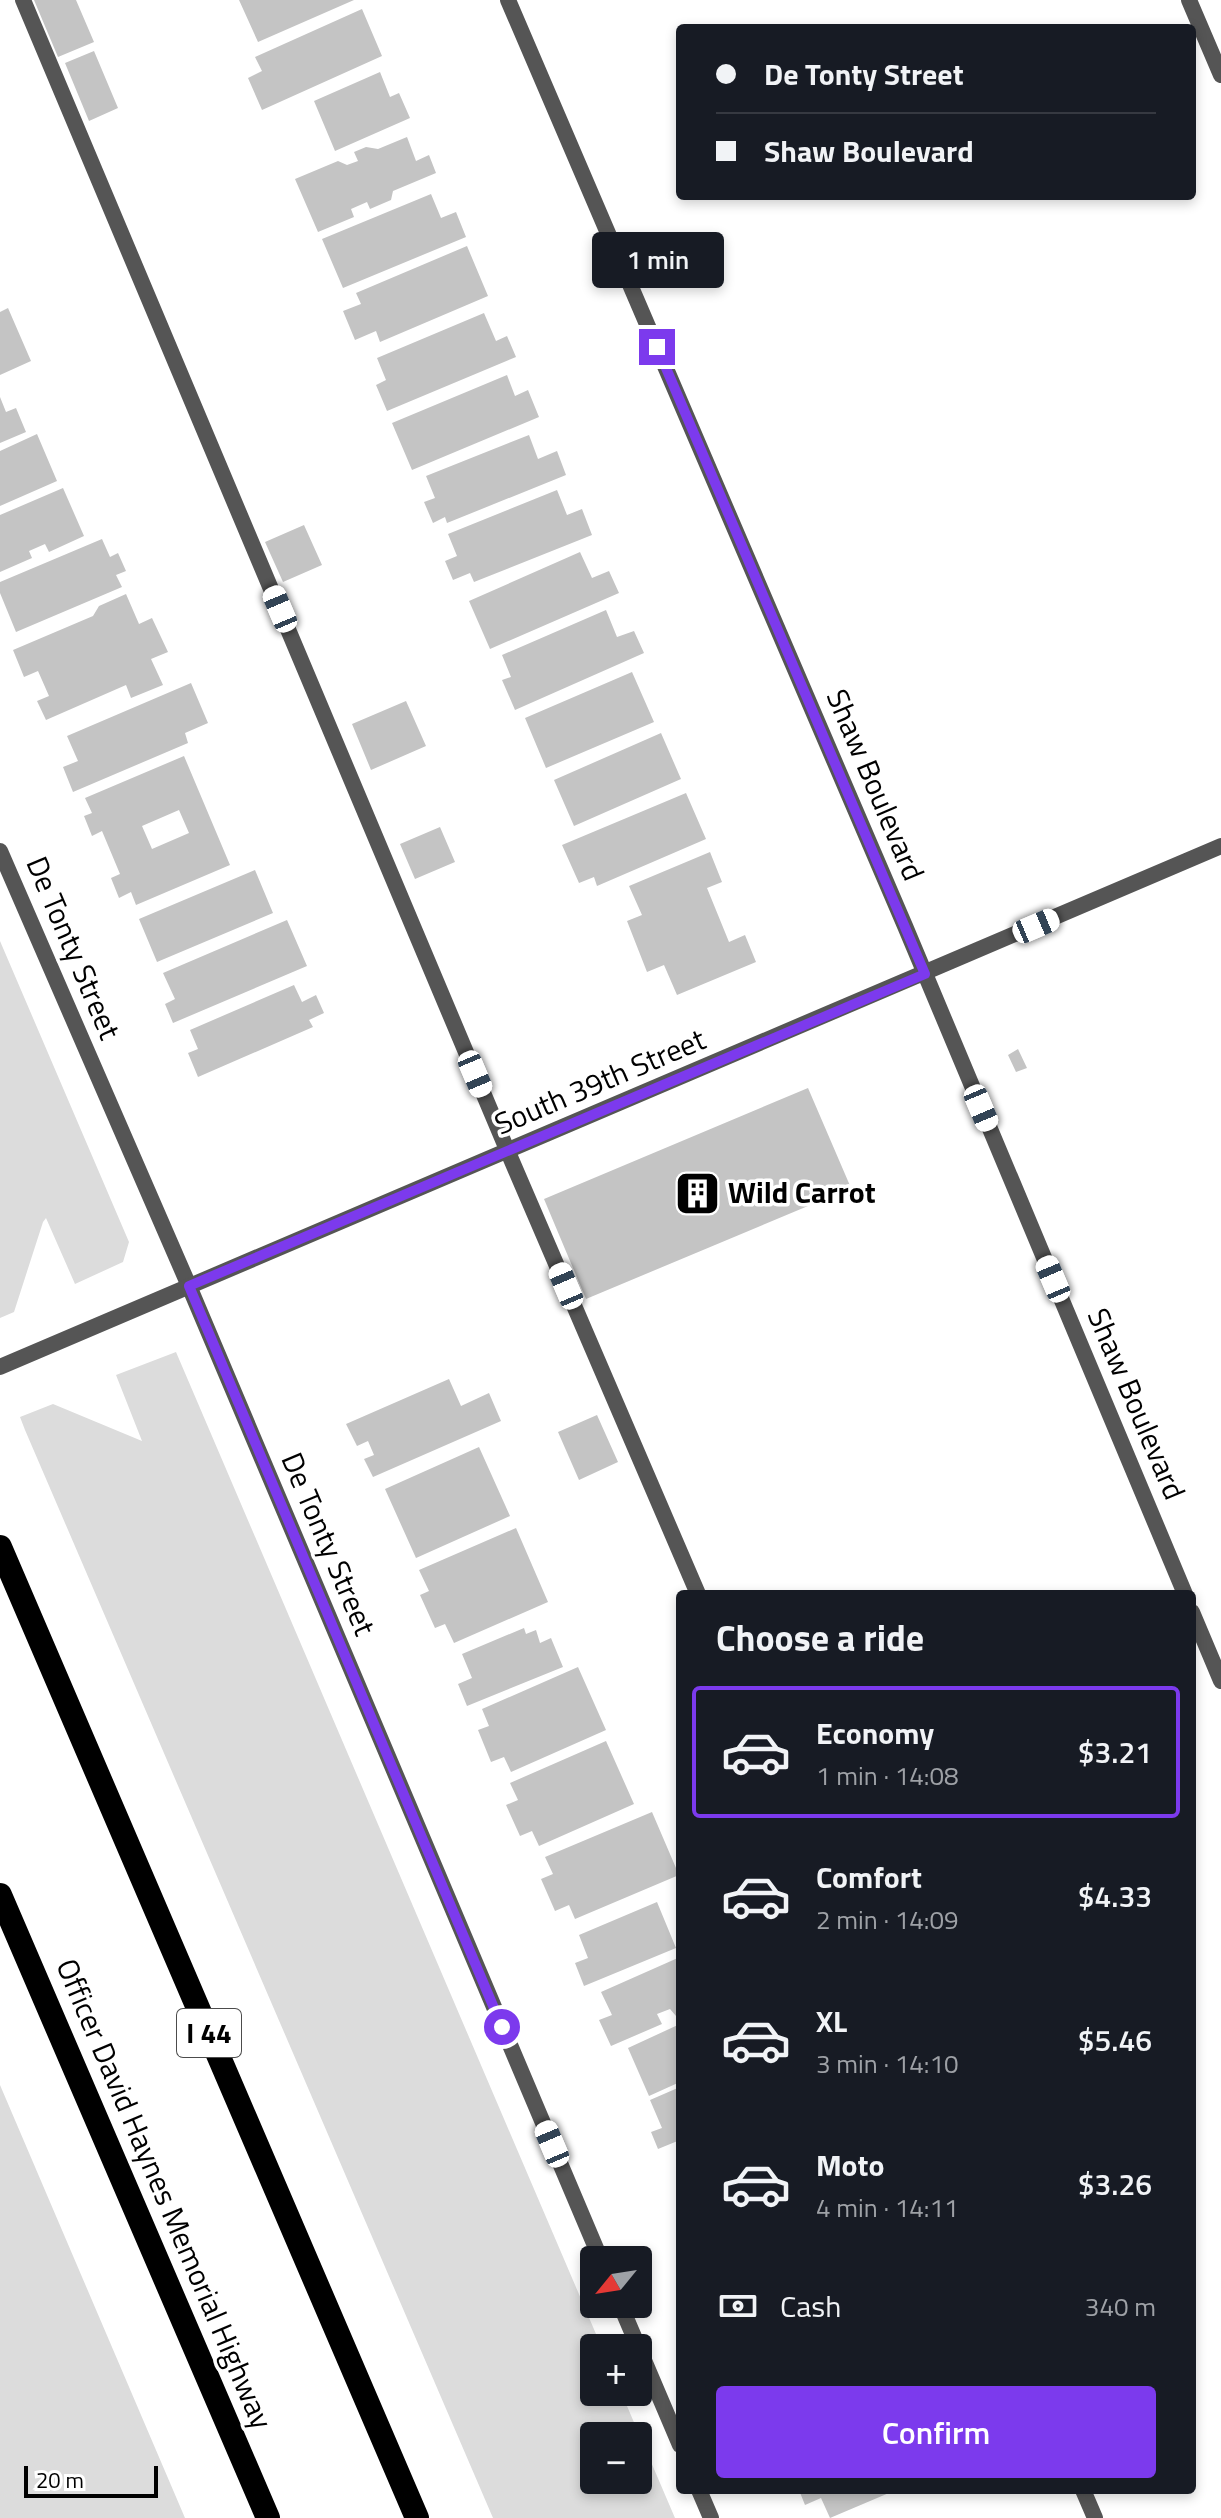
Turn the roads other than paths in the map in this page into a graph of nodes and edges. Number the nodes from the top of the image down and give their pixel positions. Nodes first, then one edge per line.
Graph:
1 (23, 0) edge
2 (508, 0) edge
3 (1189, 0) edge
4 (1221, 75) edge
5 (1221, 846) edge
6 (0, 851) edge
7 (925, 974) junction
8 (508, 1152) junction
9 (189, 1286) junction
10 (0, 1367) edge
11 (0, 1547) edge
12 (696, 1590) edge
13 (1183, 1590) edge
14 (1196, 1622) edge
15 (1221, 1681) edge
16 (0, 1895) edge
17 (595, 2246) edge
18 (626, 2318) edge
19 (676, 2436) edge
20 (701, 2494) edge
21 (1085, 2494) edge
22 (268, 2518) edge
23 (417, 2518) edge
24 (711, 2518) edge
25 (1095, 2518) edge

1 - 8 street
2 - 7 street, Shaw Boulevard
3 - 4 street
5 - 7 street, South 39th Street
6 - 9 street, De Tonty Street
7 - 8 street, South 39th Street
7 - 13 street, Shaw Boulevard
8 - 9 street, South 39th Street
8 - 12 street
9 - 10 street, South 39th Street
9 - 17 street, De Tonty Street
11 - 23 highway, I 44
14 - 15 street
16 - 22 highway, Officer David Haynes Memorial Highway
18 - 19 street
20 - 24 street
21 - 25 street

